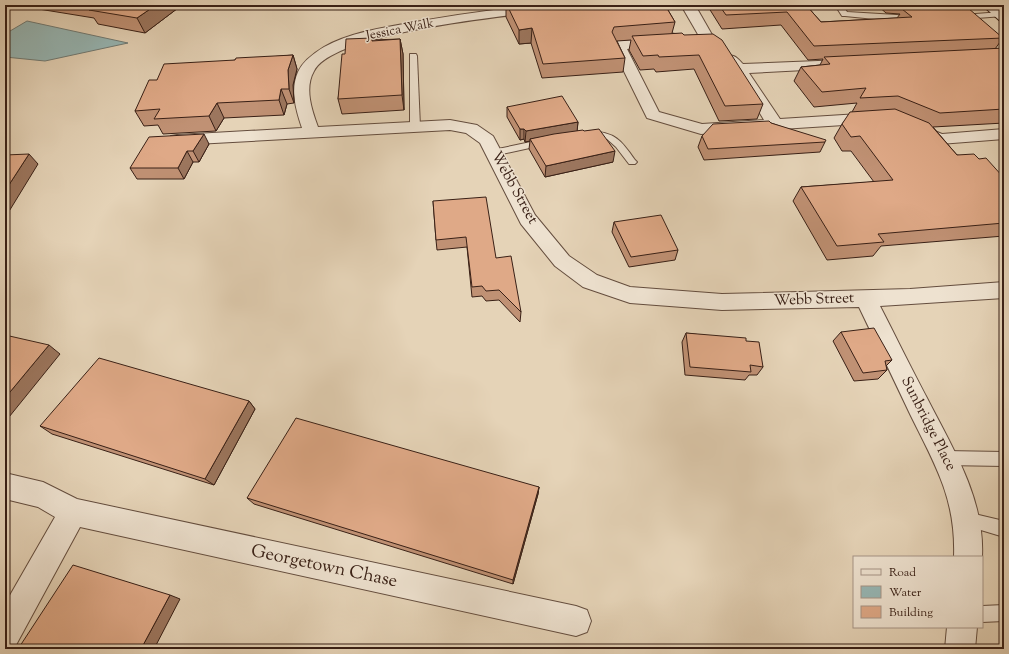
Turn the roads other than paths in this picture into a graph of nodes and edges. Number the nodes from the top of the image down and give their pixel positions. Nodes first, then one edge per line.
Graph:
1 (568, 5) edge
2 (688, 5) edge
3 (839, 5) edge
4 (989, 5) edge
5 (1003, 15) edge
6 (921, 18) edge
7 (958, 18) edge
8 (674, 41) edge
9 (413, 56) dead end
10 (860, 63) edge
11 (740, 69) junction
12 (775, 124) junction
13 (415, 127) junction
14 (312, 133) junction
15 (1004, 134) edge
16 (581, 135) edge
17 (160, 140) edge
18 (556, 140) edge
19 (493, 152) junction
20 (632, 162) dead end
21 (1002, 293) edge
22 (865, 298) junction
23 (945, 458) junction
24 (1004, 459) edge
25 (5, 486) edge
26 (73, 512) junction
27 (966, 519) junction
28 (1004, 529) edge
29 (968, 556) edge
30 (1004, 613) edge
31 (983, 614) edge
32 (576, 621) dead end
33 (962, 628) edge
34 (5, 634) edge
35 (960, 649) edge

1 - 14 street, Jessica Walk
2 - 11 street
3 - 6 lane
4 - 5 street
5 - 7 lane
8 - 12 street
9 - 13 lane
10 - 11 street
11 - 12 street
12 - 15 street
13 - 14 street, Webb Street
13 - 19 street, Webb Street
14 - 17 street, Webb Street
16 - 20 lane
18 - 19 lane
19 - 22 street, Webb Street
21 - 22 street, Webb Street
22 - 23 street, Sunbridge Place
23 - 24 lane
23 - 27 street, Sunbridge Place
25 - 26 street, Georgetown Chase
26 - 32 street, Georgetown Chase
26 - 34 street
27 - 28 lane
27 - 29 street, Sunbridge Place
30 - 31 lane
33 - 35 street

